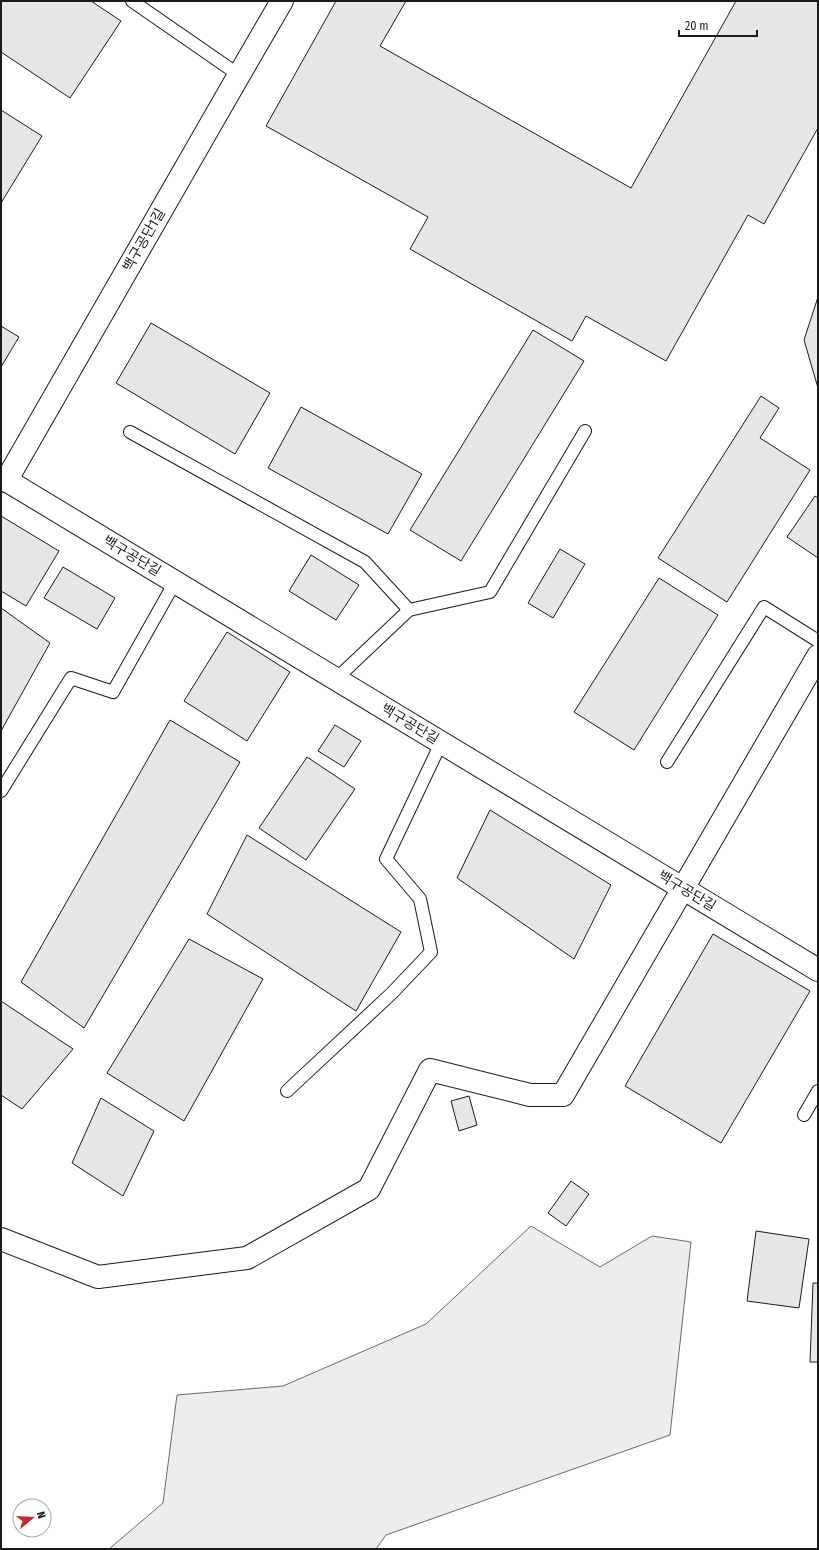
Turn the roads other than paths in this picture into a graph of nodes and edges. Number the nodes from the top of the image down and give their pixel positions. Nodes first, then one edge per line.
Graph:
1 (132, 1) edge
2 (282, 1) edge
3 (239, 75) junction
4 (585, 431) dead end
5 (130, 432) dead end
6 (4, 479) edge
7 (175, 582) junction
8 (409, 610) junction
9 (818, 641) edge
10 (818, 656) edge
11 (336, 679) junction
12 (441, 743) junction
13 (667, 762) dead end
14 (1, 791) edge
15 (682, 888) junction
16 (818, 970) edge
17 (818, 1090) edge
18 (287, 1091) dead end
19 (804, 1115) dead end
20 (1, 1239) edge

1 - 3 lane
2 - 3 street, 백구공단1길
3 - 6 street, 백구공단1길
4 - 8 lane
5 - 8 lane
6 - 7 street, 백구공단길
7 - 11 street, 백구공단길
7 - 14 lane
8 - 11 lane
9 - 13 lane
10 - 15 street
11 - 12 street, 백구공단길
12 - 15 street, 백구공단길
12 - 18 lane
15 - 16 street, 백구공단길
15 - 20 street
17 - 19 lane

